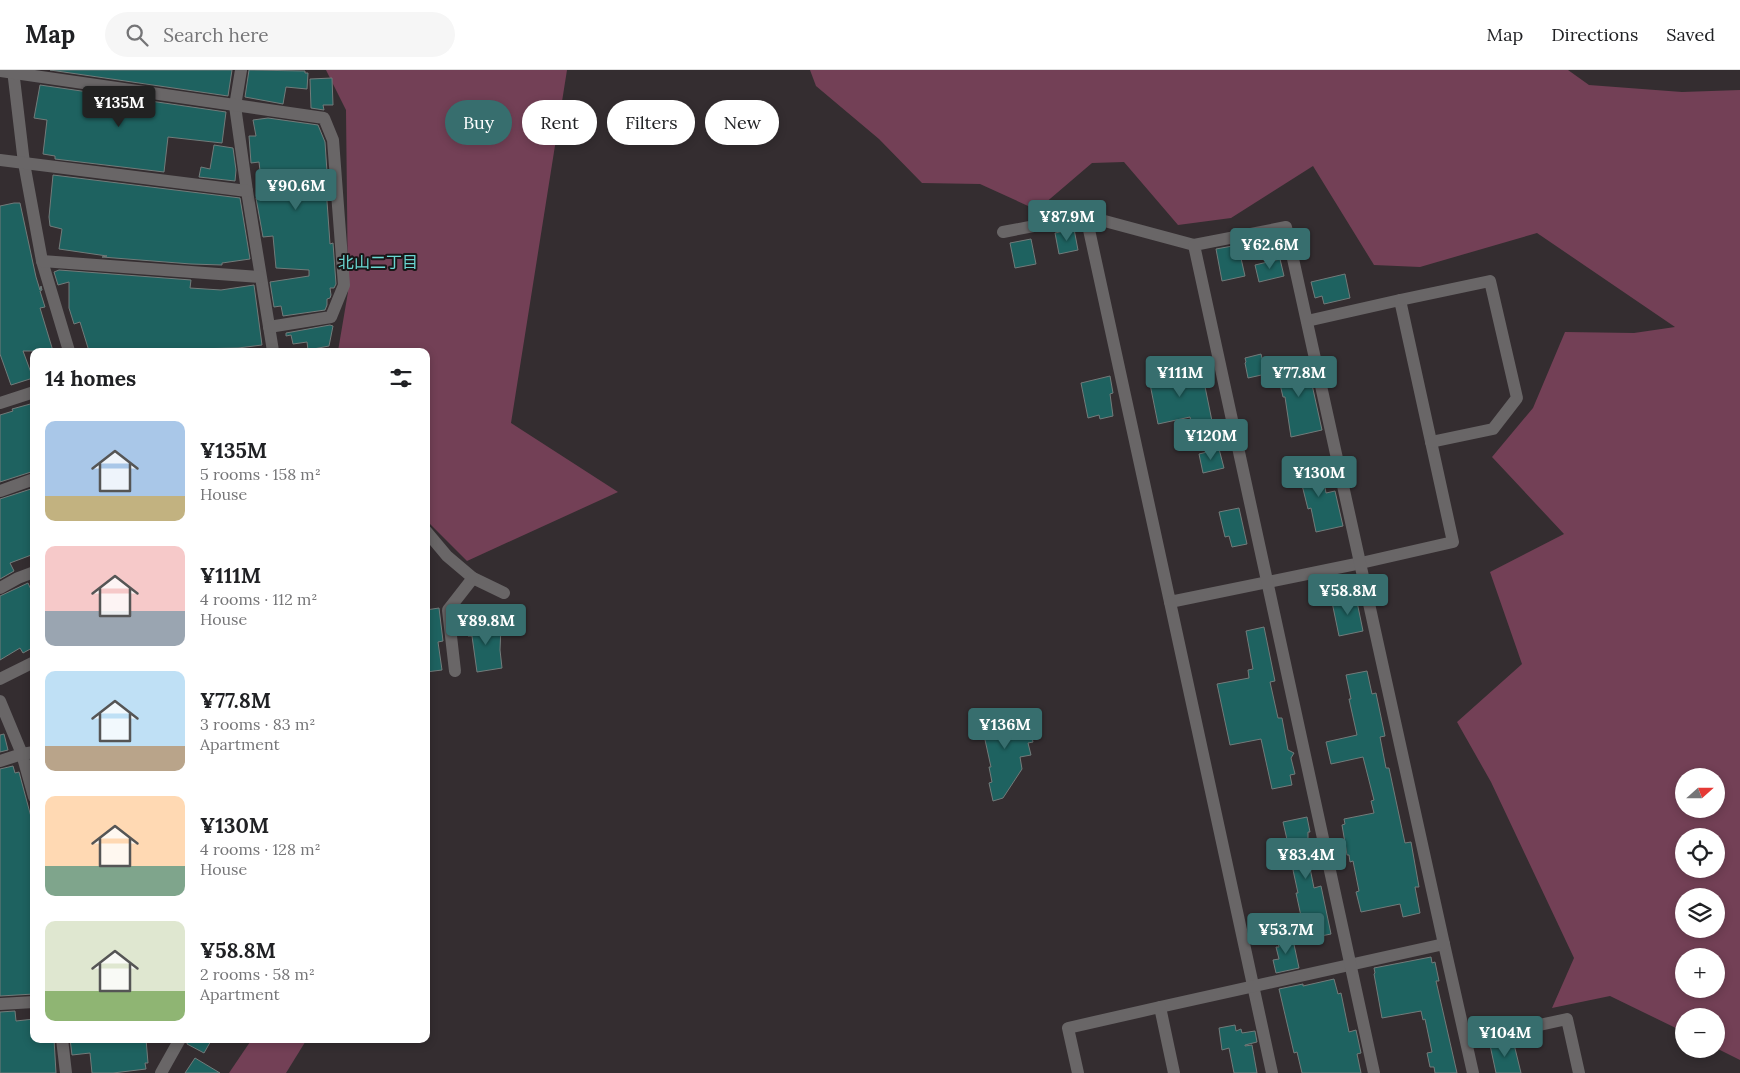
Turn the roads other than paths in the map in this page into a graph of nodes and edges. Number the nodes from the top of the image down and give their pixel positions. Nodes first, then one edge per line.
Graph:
1 (240, 70) edge
2 (0, 71) edge
3 (14, 72) edge
4 (235, 106) junction
5 (0, 160) edge
6 (24, 163) junction
7 (247, 191) junction
8 (1086, 216) junction
9 (1003, 232) dead end
10 (1194, 245) junction
11 (42, 261) junction
12 (260, 277) junction
13 (1400, 300) junction
14 (1308, 321) junction
15 (269, 327) junction
16 (68, 348) edge
17 (272, 348) edge
18 (30, 393) edge
19 (0, 403) edge
20 (1431, 442) junction
21 (30, 480) edge
22 (0, 491) edge
23 (430, 536) edge
24 (1361, 563) junction
25 (30, 574) edge
26 (473, 578) junction
27 (1267, 583) junction
28 (0, 588) edge
29 (504, 592) dead end
30 (1170, 602) junction
31 (30, 664) edge
32 (455, 671) dead end
33 (0, 679) edge
34 (0, 701) edge
35 (28, 753) edge
36 (0, 761) edge
37 (30, 768) edge
38 (1444, 944) junction
39 (1350, 965) junction
40 (1252, 987) junction
41 (30, 1002) edge
42 (0, 1004) edge
43 (1160, 1007) junction
44 (1467, 1040) junction
45 (62, 1043) edge
46 (178, 1043) edge
47 (66, 1073) edge
48 (161, 1073) edge
49 (1078, 1073) edge
50 (1174, 1073) edge
51 (1272, 1073) edge
52 (1374, 1073) edge
53 (1473, 1073) edge
54 (1579, 1073) edge

1 - 4 street
2 - 3 street
3 - 4 street
3 - 6 street
4 - 7 street
4 - 15 street
5 - 6 street
6 - 7 street
6 - 11 street
7 - 12 street
8 - 9 street
8 - 10 street
8 - 30 street
10 - 14 street
10 - 27 street
11 - 12 street
11 - 16 street
12 - 15 street
13 - 14 street
13 - 20 street
13 - 20 street
14 - 24 street
15 - 17 street
18 - 19 street
20 - 24 street
21 - 22 street
23 - 26 street
24 - 27 street
24 - 38 street
25 - 28 street
26 - 29 street
26 - 32 street
27 - 30 street
27 - 39 street
30 - 40 street
31 - 33 street
34 - 35 street
35 - 36 street
35 - 37 street
38 - 39 street
38 - 44 street
39 - 40 street
39 - 52 street
40 - 43 street
40 - 51 street
41 - 42 street
43 - 49 street
43 - 50 street
44 - 53 street
44 - 54 street
45 - 47 street
46 - 48 street

